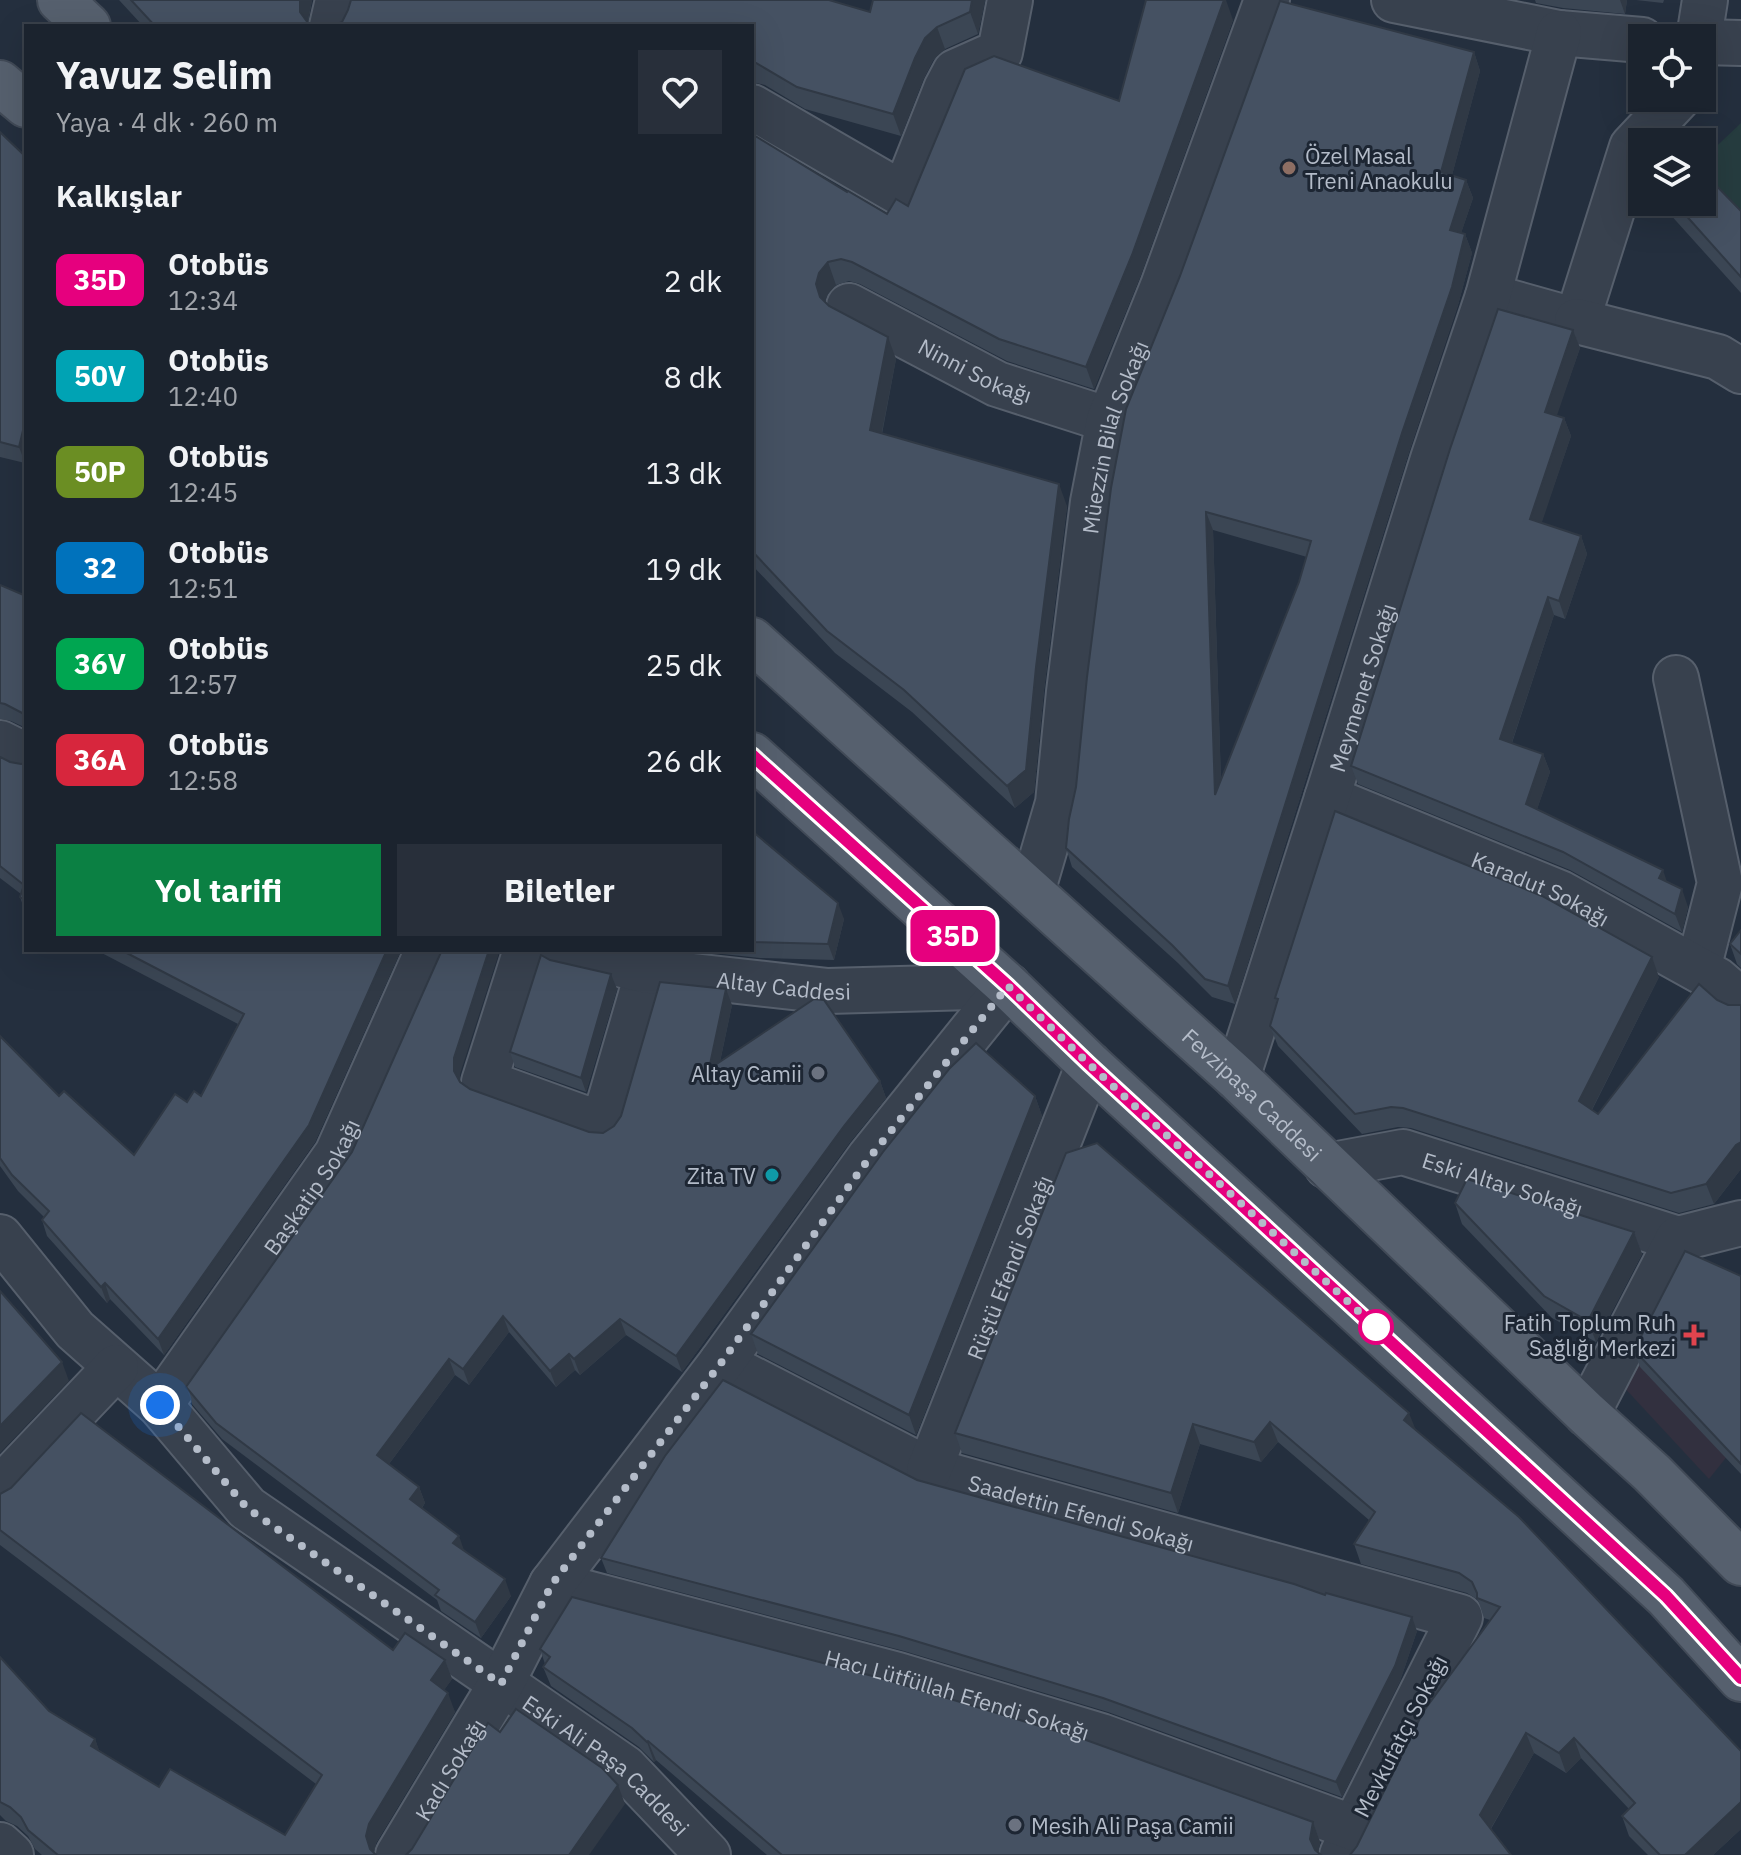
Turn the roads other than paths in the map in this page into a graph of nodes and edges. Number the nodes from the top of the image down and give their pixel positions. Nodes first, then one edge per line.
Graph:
1 (60, 0) edge
2 (338, 0) edge
3 (1010, 0) edge
4 (1267, 0) edge
5 (1394, 0) edge
6 (1705, 0) edge
7 (86, 24) edge
8 (332, 24) edge
9 (1710, 24) edge
10 (1559, 33) junction
11 (1628, 39) edge
12 (0, 83) edge
13 (24, 103) edge
14 (754, 108) edge
15 (1665, 112) edge
16 (1488, 296) junction
17 (849, 306) dead end
18 (1577, 321) junction
19 (1741, 371) edge
20 (1109, 420) junction
21 (754, 642) edge
22 (1676, 678) dead end
23 (0, 743) edge
24 (24, 755) edge
25 (754, 757) edge
26 (1327, 798) junction
27 (1032, 892) junction
28 (427, 952) edge
29 (555, 952) edge
30 (565, 952) edge
31 (1698, 969) junction
32 (648, 971) junction
33 (1008, 986) junction
34 (1741, 1001) edge
35 (1089, 1064) junction
36 (1237, 1078) junction
37 (1327, 1166) junction
38 (1741, 1223) edge
39 (0, 1237) edge
40 (1678, 1239) junction
41 (721, 1363) junction
42 (116, 1367) junction
43 (160, 1405) junction
44 (1587, 1414) junction
45 (929, 1470) junction
46 (0, 1489) edge
47 (1741, 1563) edge
48 (552, 1584) junction
49 (1460, 1617) joint
50 (1741, 1679) edge
51 (501, 1684) junction
52 (1348, 1842) edge
53 (689, 1848) edge
54 (398, 1855) edge

1 - 7 main road
2 - 8 street
3 - 14 street
4 - 20 street, Müezzin Bilal Sokağı
5 - 10 street
6 - 9 street
10 - 11 street
10 - 16 street, Meymenet Sokağı
12 - 13 main road
15 - 18 street
16 - 18 street
16 - 26 street, Meymenet Sokağı
17 - 20 street, Ninni Sokağı
18 - 19 street
20 - 27 street, Müezzin Bilal Sokağı
21 - 27 main road, Fevzipaşa Caddesi
22 - 31 street
23 - 24 street
25 - 33 main road
26 - 31 street, Karadut Sokağı
26 - 36 street, Meymenet Sokağı
27 - 36 main road, Fevzipaşa Caddesi
28 - 43 street, Başkatip Sokağı
29 - 32 street
30 - 32 street, Altay Caddesi
31 - 34 street, Karadut Sokağı
32 - 33 street, Altay Caddesi
33 - 35 main road
33 - 41 street, Kadı Sokağı
35 - 45 street, Rüştü Efendi Sokağı
35 - 50 main road
36 - 37 main road, Fevzipaşa Caddesi
37 - 40 street, Eski Altay Sokağı
37 - 44 main road, Fevzipaşa Caddesi
38 - 40 street
39 - 42 street, Eski Ali Paşa Caddesi
40 - 44 street
41 - 45 street, Saadettin Efendi Sokağı
41 - 48 street, Kadı Sokağı
42 - 43 street, Eski Ali Paşa Caddesi
42 - 46 street
43 - 51 street, Eski Ali Paşa Caddesi
44 - 47 main road, Fevzipaşa Caddesi
45 - 49 street, Saadettin Efendi Sokağı
48 - 51 street, Kadı Sokağı
48 - 52 street, Hacı Lütfüllah Efendi Sokağı
49 - 52 street, Mevkufatçı Sokağı
51 - 53 street, Eski Ali Paşa Caddesi
51 - 54 street, Kadı Sokağı

